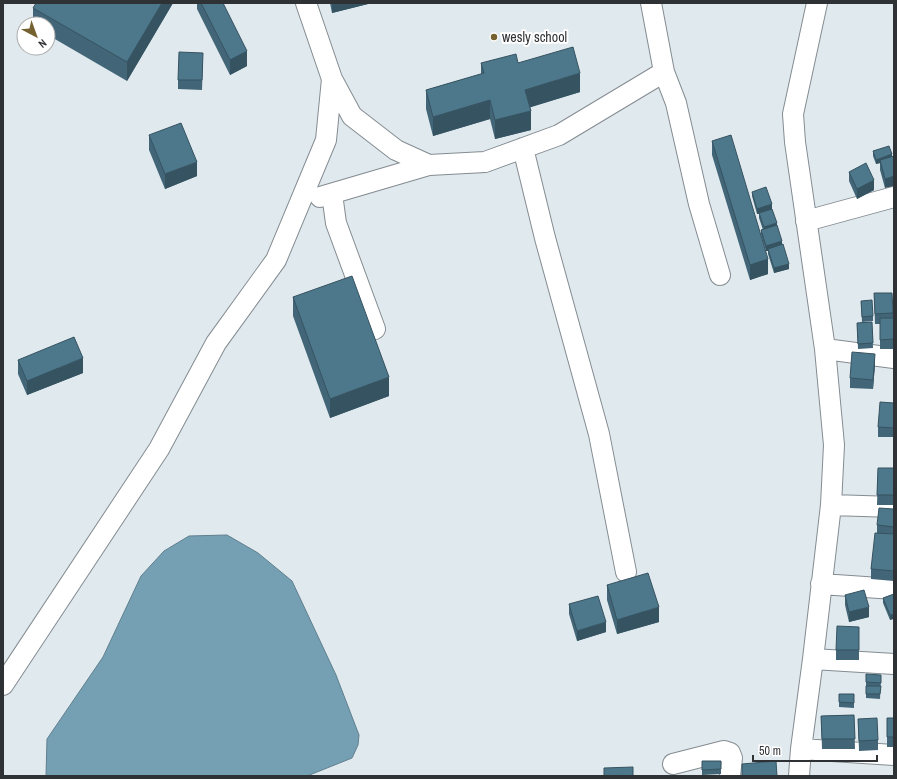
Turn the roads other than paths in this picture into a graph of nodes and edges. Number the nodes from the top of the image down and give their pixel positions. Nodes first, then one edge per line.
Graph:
1 (306, 3) edge
2 (651, 3) edge
3 (817, 3) edge
4 (664, 72) junction
5 (332, 79) junction
6 (523, 148) junction
7 (429, 165) junction
8 (332, 194) junction
9 (894, 197) edge
10 (300, 203) junction
11 (806, 221) junction
12 (720, 275) dead end
13 (375, 328) dead end
14 (824, 349) junction
15 (894, 358) edge
16 (831, 505) junction
17 (894, 507) edge
18 (626, 572) dead end
19 (821, 584) junction
20 (894, 590) edge
21 (813, 659) junction
22 (894, 664) edge
23 (3, 685) edge
24 (801, 749) junction
25 (894, 755) edge
26 (673, 764) dead end
27 (730, 776) edge
28 (799, 776) edge

1 - 5 street
2 - 4 street
3 - 11 street
4 - 6 street
4 - 12 street
5 - 7 street
5 - 10 street
6 - 7 street
6 - 18 street
7 - 8 street
8 - 10 street
8 - 13 street
9 - 11 street
10 - 23 street
11 - 14 street
14 - 15 street
14 - 16 street
16 - 17 street
16 - 19 street
19 - 20 street
19 - 21 street
21 - 22 street
21 - 24 street
24 - 25 street
24 - 28 street
26 - 27 street

